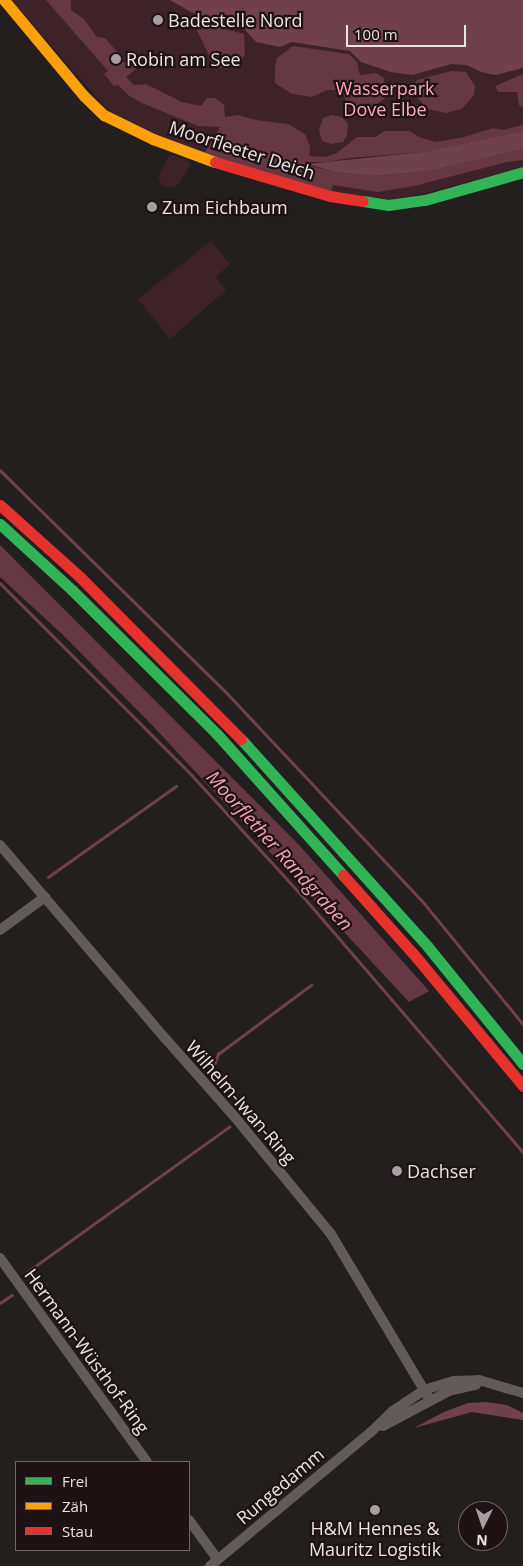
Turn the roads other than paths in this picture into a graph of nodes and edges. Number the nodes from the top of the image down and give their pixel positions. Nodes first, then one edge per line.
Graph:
1 (4, 0) edge
2 (523, 172) edge
3 (0, 505) edge
4 (0, 524) edge
5 (0, 844) edge
6 (45, 897) junction
7 (0, 930) edge
8 (523, 1064) edge
9 (523, 1086) edge
10 (0, 1258) edge
11 (493, 1384) junction
12 (424, 1390) junction
13 (523, 1393) edge
14 (430, 1400) junction
15 (371, 1432) junction
16 (146, 1461) edge
17 (190, 1522) edge
18 (214, 1563) edge

1 - 2 main road, Moorfleeter Deich
3 - 8 main road
4 - 9 main road
5 - 6 street, Wilhelm-Iwan-Ring
6 - 7 street
6 - 12 street, Wilhelm-Iwan-Ring
10 - 16 street, Hermann-Wüsthof-Ring
11 - 12 street, Rungedamm
11 - 13 street, Rungedamm
11 - 14 street, Rungedamm
12 - 14 street, Wilhelm-Iwan-Ring
12 - 15 street, Rungedamm
14 - 15 street, Rungedamm
15 - 18 street, Rungedamm
17 - 18 street

